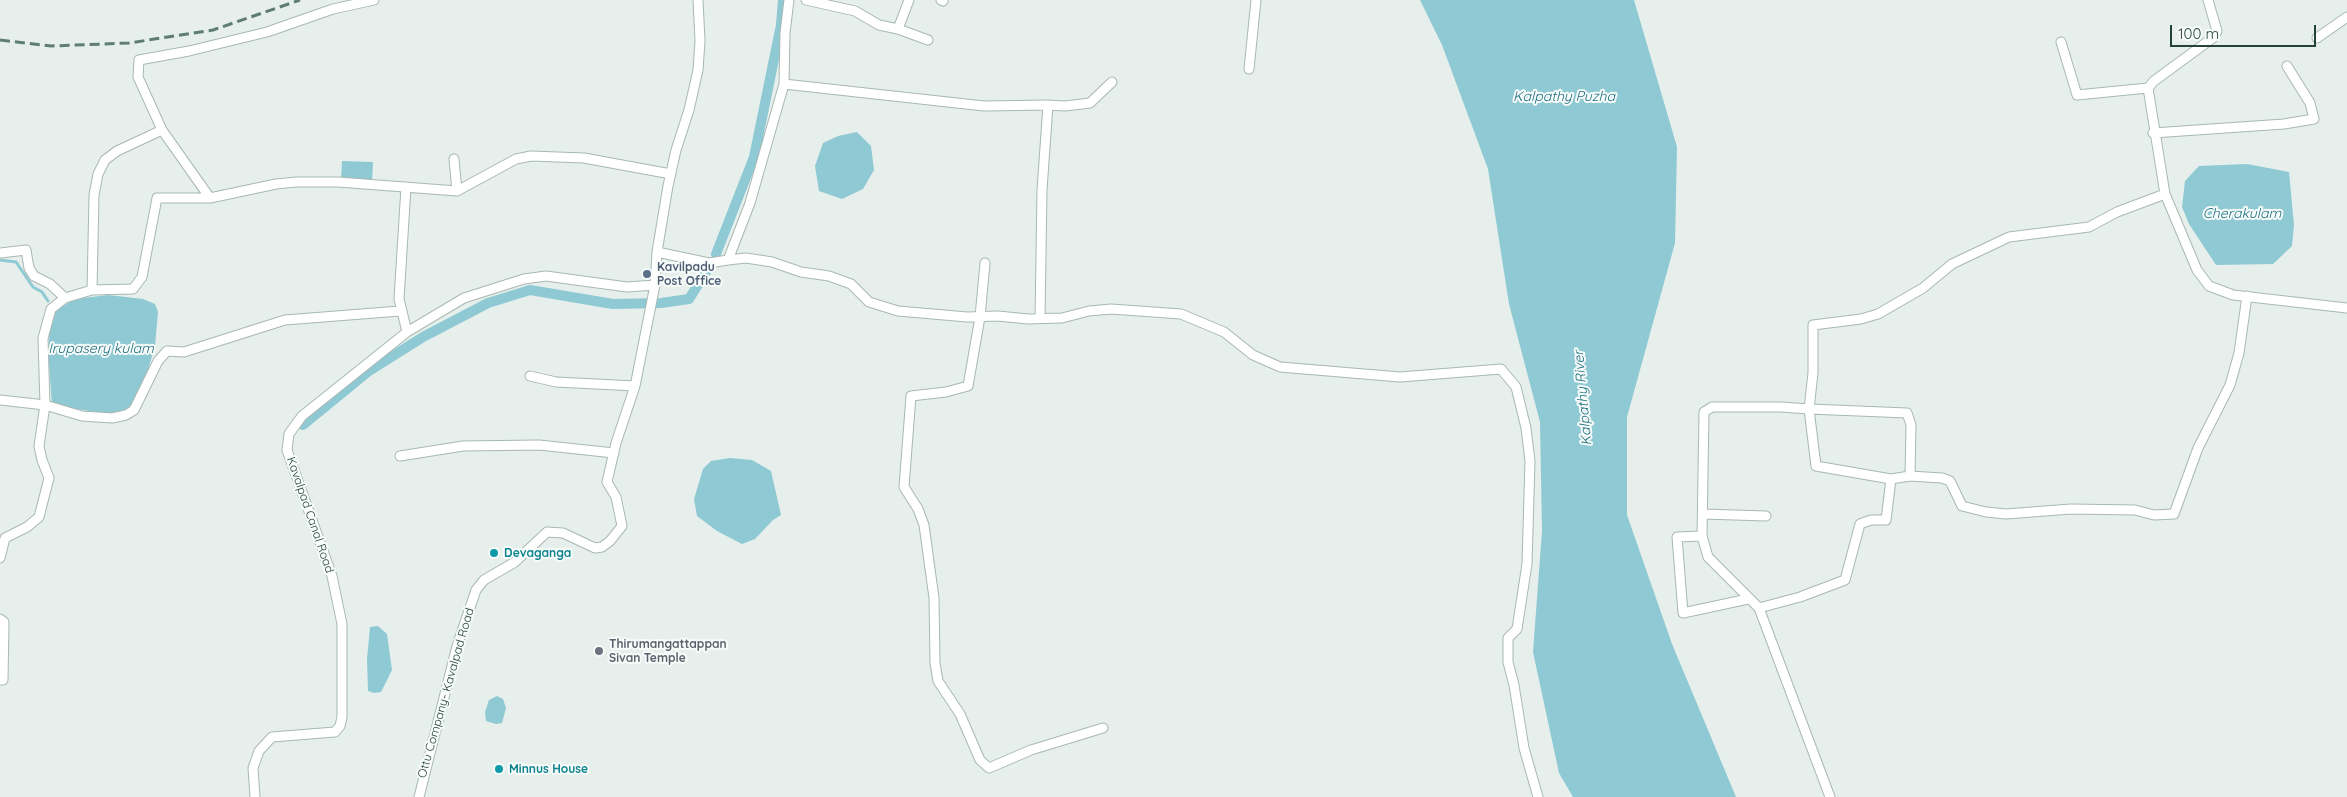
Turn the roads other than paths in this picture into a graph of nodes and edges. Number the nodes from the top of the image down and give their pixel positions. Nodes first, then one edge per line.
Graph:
1 (374, 0) edge
2 (698, 0) edge
3 (789, 0) edge
4 (806, 0) edge
5 (909, 0) edge
6 (1256, 0) edge
7 (2208, 0) edge
8 (2347, 17) edge
9 (898, 30) junction
10 (2317, 38) dead end
11 (928, 40) dead end
12 (2061, 42) dead end
13 (2287, 66) dead end
14 (1249, 69) dead end
15 (1112, 82) dead end
16 (784, 84) junction
17 (2148, 88) junction
18 (1048, 105) junction
19 (162, 130) junction
20 (2153, 133) junction
21 (454, 159) dead end
22 (671, 174) junction
23 (406, 187) junction
24 (457, 191) junction
25 (2165, 194) junction
26 (210, 198) junction
27 (656, 252) junction
28 (0, 253) edge
29 (728, 260) junction
30 (985, 263) dead end
31 (655, 285) junction
32 (92, 290) junction
33 (2247, 296) junction
34 (65, 298) junction
35 (2347, 308) edge
36 (400, 310) junction
37 (980, 318) junction
38 (1040, 318) junction
39 (407, 332) junction
40 (530, 376) dead end
41 (635, 386) junction
42 (0, 400) edge
43 (45, 405) junction
44 (1810, 409) junction
45 (614, 453) junction
46 (400, 456) dead end
47 (1910, 476) junction
48 (1891, 479) junction
49 (1703, 514) junction
50 (1766, 516) dead end
51 (1702, 536) junction
52 (0, 558) edge
53 (1748, 599) junction
54 (1759, 608) junction
55 (0, 619) edge
56 (0, 680) edge
57 (1103, 728) dead end
58 (254, 797) edge
59 (419, 797) edge
60 (1538, 797) edge
61 (1830, 797) edge

1 - 19 street
2 - 22 street, Ottu Company- Kavalpad Road
3 - 16 street
4 - 9 street
5 - 9 street
6 - 14 street
7 - 17 street
8 - 10 street
9 - 11 street
12 - 17 street
13 - 20 street
15 - 18 street
16 - 18 street
16 - 29 street
17 - 20 street
18 - 38 street
19 - 26 street
19 - 32 street
20 - 25 street
21 - 24 street
22 - 24 street
22 - 27 street, Ottu Company- Kavalpad Road
23 - 24 street
23 - 26 street
23 - 36 street
25 - 33 street
25 - 44 street
26 - 32 street
27 - 29 street
27 - 31 street, Ottu Company- Kavalpad Road
28 - 34 street
29 - 37 street
30 - 37 street
31 - 39 street, Kavalpad Canal Road
31 - 41 street, Ottu Company- Kavalpad Road
32 - 34 street
33 - 35 street
33 - 47 street
34 - 43 street
36 - 39 street
36 - 43 street
37 - 38 street
37 - 57 street
38 - 60 street
39 - 58 street, Kavalpad Canal Road
40 - 41 street
41 - 45 street, Ottu Company- Kavalpad Road
42 - 43 street
43 - 52 street
44 - 47 street
44 - 48 street
44 - 49 street
45 - 46 street
45 - 59 street, Ottu Company- Kavalpad Road
47 - 48 street
48 - 54 street
49 - 50 street
49 - 51 street
51 - 53 street
51 - 53 street
53 - 54 street
54 - 61 street
55 - 56 street

